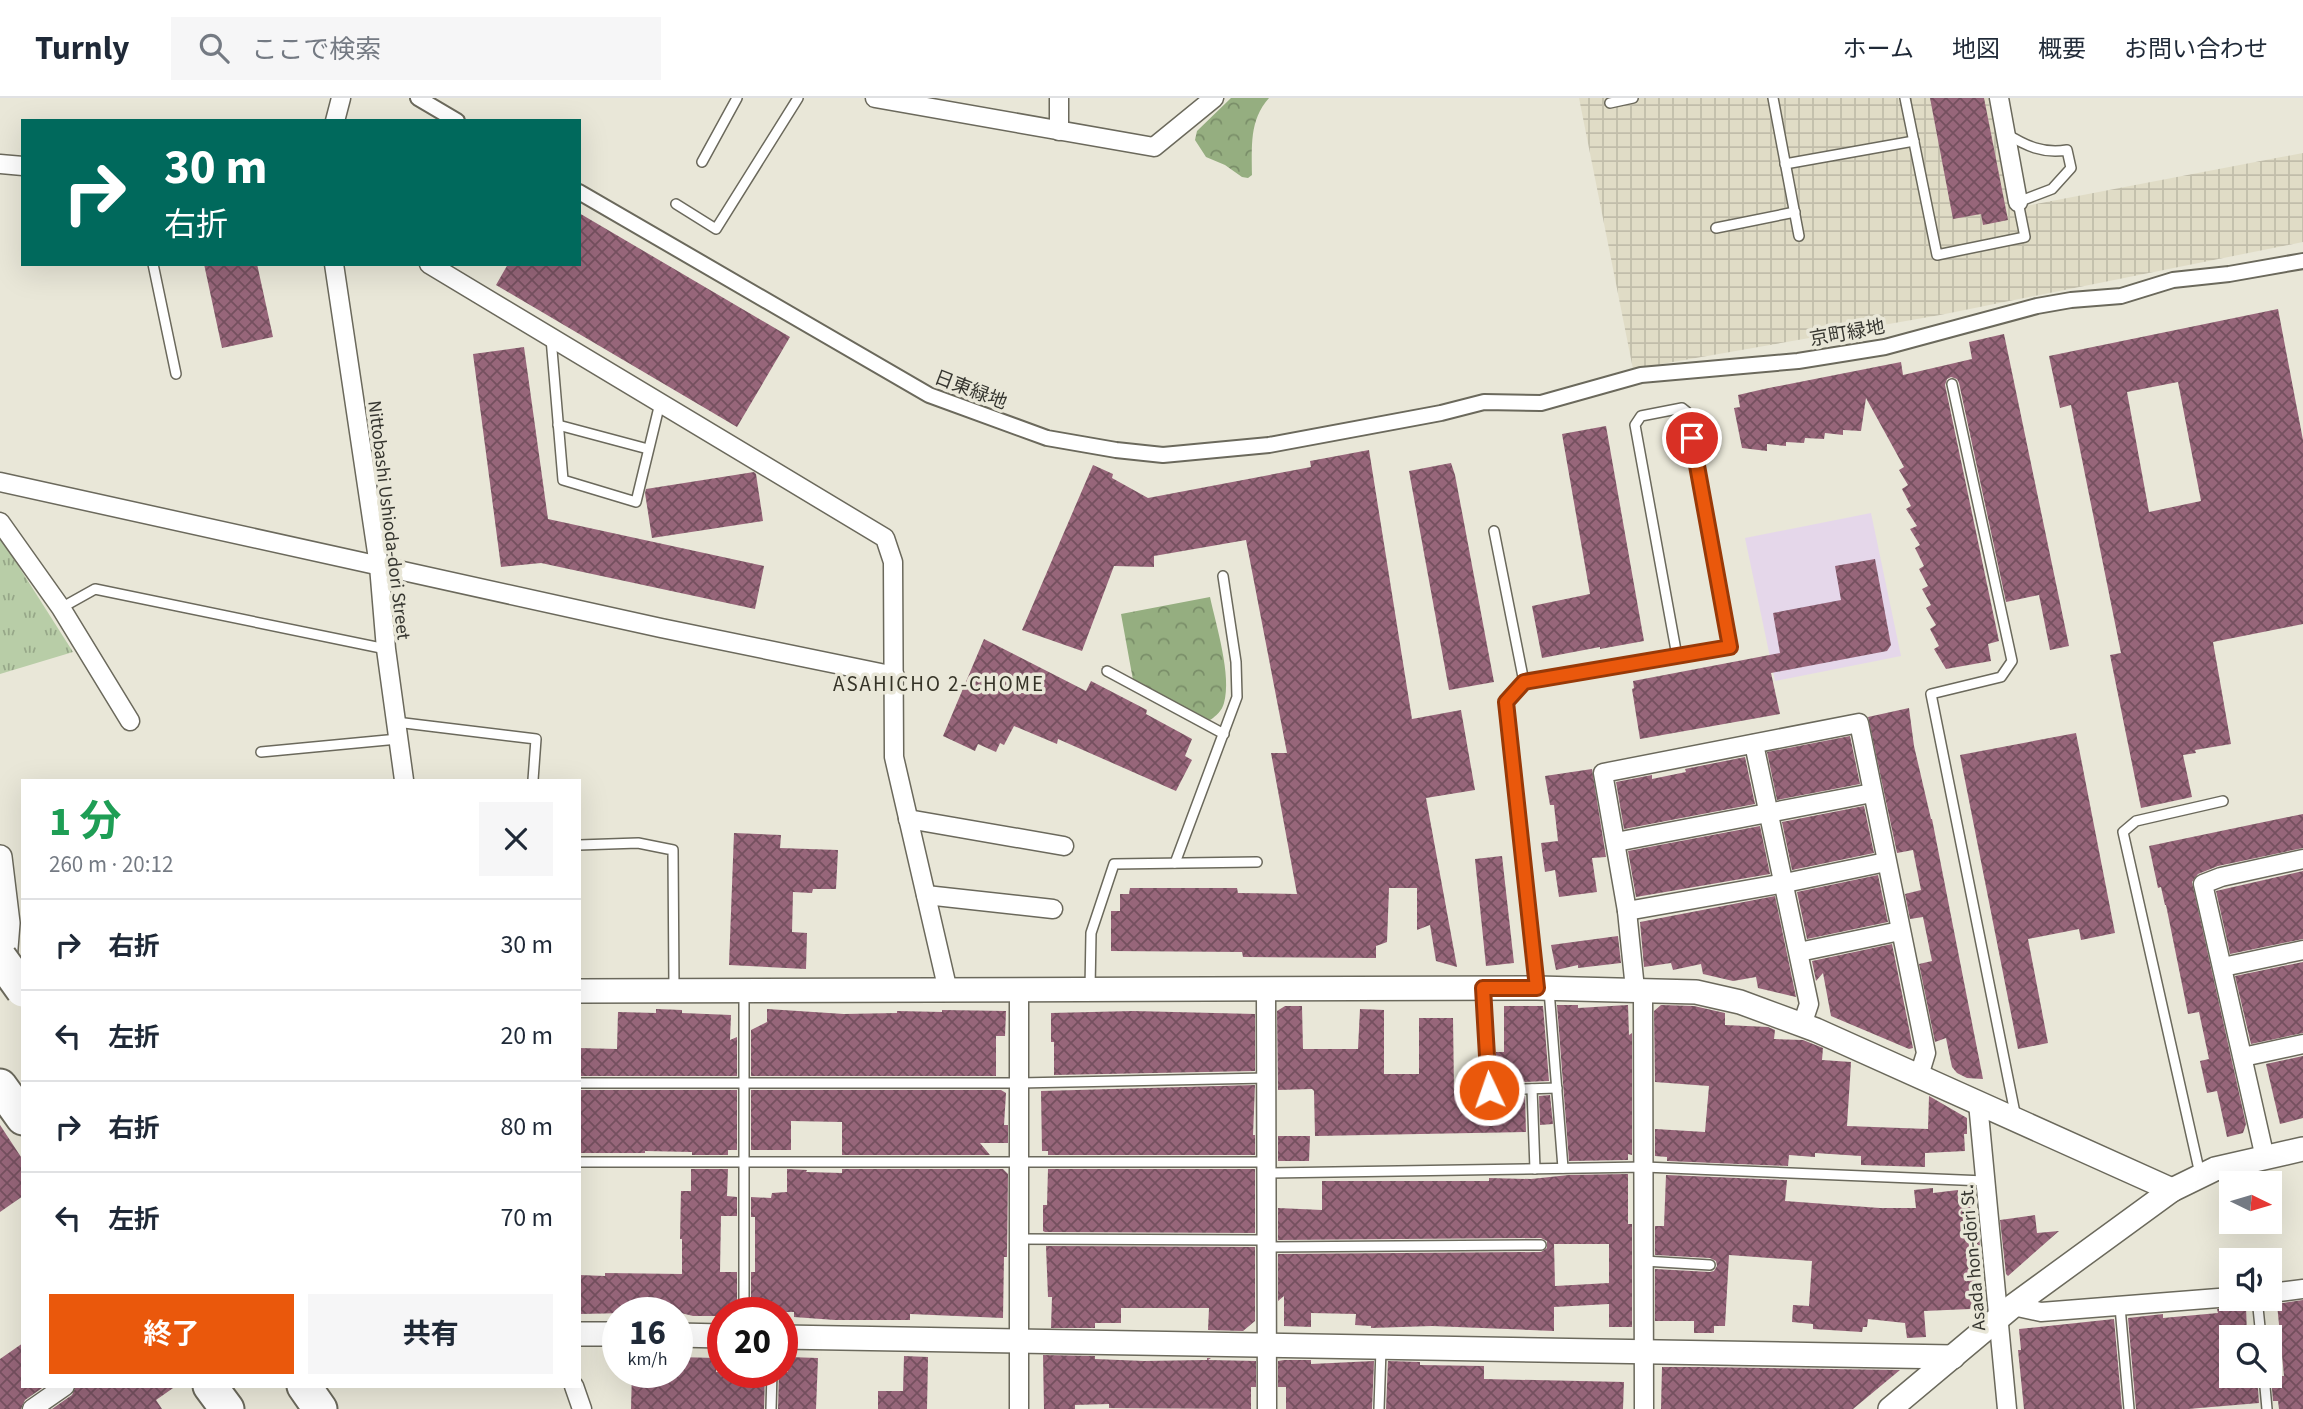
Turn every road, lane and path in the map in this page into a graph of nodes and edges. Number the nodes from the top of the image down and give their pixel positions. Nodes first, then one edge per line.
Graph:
1 (341, 98) edge
2 (418, 98) edge
3 (737, 98) edge
4 (798, 98) edge
5 (875, 98) edge
6 (1059, 98) edge
7 (1192, 98) edge
8 (1214, 98) edge
9 (1633, 98) edge
10 (1773, 98) edge
11 (1905, 98) edge
12 (1999, 98) edge
13 (1610, 103) dead end
14 (942, 104) edge
15 (1193, 117) junction
16 (336, 119) edge
17 (454, 119) edge
18 (1059, 131) junction
19 (2005, 132) junction
20 (1914, 141) junction
21 (702, 162) dead end
22 (0, 164) edge
23 (1785, 164) junction
24 (21, 166) edge
25 (581, 193) edge
26 (2018, 202) junction
27 (676, 204) dead end
28 (1795, 212) junction
29 (1716, 228) dead end
30 (1799, 236) dead end
31 (2303, 261) edge
32 (153, 266) edge
33 (334, 266) edge
34 (434, 266) edge
35 (551, 338) junction
36 (176, 374) dead end
37 (1952, 384) dead end
38 (660, 403) junction
39 (1395, 422) joint
40 (558, 425) junction
41 (648, 449) junction
42 (0, 482) edge
43 (0, 522) edge
44 (1494, 531) dead end
45 (379, 566) junction
46 (1223, 576) dead end
47 (61, 608) junction
48 (386, 649) junction
49 (1677, 656) junction
50 (1107, 671) dead end
51 (895, 676) junction
52 (1524, 682) junction
53 (130, 721) dead end
54 (397, 730) junction
55 (1224, 734) junction
56 (1754, 744) junction
57 (261, 752) dead end
58 (404, 779) edge
59 (533, 779) edge
60 (1872, 793) junction
61 (2223, 801) dead end
62 (1768, 814) junction
63 (908, 819) junction
64 (1616, 842) junction
65 (581, 845) edge
66 (1064, 846) dead end
67 (0, 858) edge
68 (2303, 859) edge
69 (1257, 862) dead end
70 (1886, 862) junction
71 (1175, 863) junction
72 (1785, 883) junction
73 (926, 895) junction
74 (1053, 909) dead end
75 (1627, 911) junction
76 (1900, 931) junction
77 (2303, 950) edge
78 (1799, 952) junction
79 (0, 958) edge
80 (2223, 967) junction
81 (1266, 988) junction
82 (1483, 988) junction
83 (1543, 988) junction
84 (1639, 989) junction
85 (948, 990) junction
86 (1090, 990) junction
87 (581, 991) edge
88 (674, 991) junction
89 (744, 991) junction
90 (1019, 991) junction
91 (16, 992) edge
92 (1802, 1025) junction
93 (2303, 1044) edge
94 (2243, 1057) junction
95 (1919, 1076) junction
96 (1266, 1078) junction
97 (581, 1083) edge
98 (744, 1083) junction
99 (1019, 1083) junction
100 (0, 1086) edge
101 (1557, 1088) junction
102 (1532, 1089) junction
103 (1978, 1103) junction
104 (21, 1115) edge
105 (2017, 1120) junction
106 (2303, 1149) edge
107 (2265, 1158) junction
108 (581, 1162) edge
109 (744, 1162) junction
110 (1019, 1163) junction
111 (1644, 1167) junction
112 (1267, 1168) junction
113 (1563, 1168) junction
114 (1535, 1169) junction
115 (2200, 1176) junction
116 (1987, 1181) junction
117 (2172, 1190) junction
118 (1019, 1239) junction
119 (1267, 1243) junction
120 (1541, 1245) dead end
121 (1644, 1261) junction
122 (1710, 1265) dead end
123 (2303, 1289) edge
124 (2282, 1292) edge
125 (744, 1297) edge
126 (2219, 1298) edge
127 (2120, 1307) junction
128 (2005, 1313) junction
129 (581, 1334) edge
130 (602, 1334) edge
131 (798, 1337) edge
132 (1019, 1341) junction
133 (1266, 1345) junction
134 (1381, 1348) junction
135 (1644, 1352) junction
136 (1952, 1357) junction
137 (62, 1388) edge
138 (212, 1388) edge
139 (286, 1388) edge
140 (305, 1388) edge
141 (575, 1388) edge
142 (772, 1388) edge
143 (2265, 1388) edge
144 (32, 1409) edge
145 (227, 1409) edge
146 (298, 1409) edge
147 (320, 1409) edge
148 (582, 1409) edge
149 (771, 1409) edge
150 (1019, 1409) edge
151 (1267, 1409) edge
152 (1379, 1409) edge
153 (1644, 1409) edge
154 (1890, 1409) edge
155 (2007, 1409) edge
156 (2129, 1409) edge
157 (2267, 1409) edge

1 - 16 street
2 - 17 street
3 - 21 lane
4 - 27 lane
5 - 14 street
6 - 18 street
7 - 15 street
8 - 15 street
9 - 13 lane
10 - 23 lane
11 - 20 lane
12 - 19 street
14 - 18 street
15 - 18 street
19 - 26 street
19 - 26 lane
20 - 23 lane
20 - 26 lane
22 - 24 street
23 - 28 lane
25 - 39 street, 日東緑地
28 - 29 lane
28 - 30 lane
31 - 39 street, 京町緑地
32 - 36 lane
33 - 45 street, Nittobashi Ushioda-dori Street
34 - 35 street
35 - 38 street
35 - 40 lane
37 - 105 lane
38 - 41 lane
38 - 51 street
40 - 41 lane
40 - 41 lane
42 - 45 street
43 - 47 street
44 - 52 lane
45 - 48 street, Nittobashi Ushioda-dori Street
45 - 51 street
46 - 55 lane
47 - 48 lane
47 - 53 street
48 - 54 street, Nittobashi Ushioda-dori Street
49 - 49 lane
49 - 52 lane
50 - 55 lane
51 - 63 street
52 - 83 lane
54 - 57 lane
54 - 58 street, Nittobashi Ushioda-dori Street
54 - 59 lane
55 - 71 lane
56 - 60 street
56 - 62 street
56 - 64 street
60 - 62 street
60 - 70 street
61 - 115 lane
62 - 64 street
62 - 72 street
63 - 66 street
63 - 73 street
64 - 75 street
65 - 88 lane
67 - 91 street
68 - 80 street
69 - 71 lane
70 - 72 street
70 - 76 street
71 - 86 lane
72 - 75 street
72 - 78 street
73 - 74 street
73 - 85 street
75 - 84 street
76 - 78 street
76 - 95 street
77 - 80 street
78 - 92 street
79 - 91 highway, bridge
80 - 94 street
81 - 82 street
81 - 86 street
81 - 96 street
82 - 83 street
82 - 102 lane
83 - 84 street
83 - 101 lane
84 - 92 street
84 - 111 street
85 - 89 street
85 - 90 street
86 - 90 street
87 - 88 street
88 - 89 street
89 - 98 lane
90 - 99 street
92 - 95 street
93 - 94 street
94 - 107 street
95 - 103 street
96 - 99 lane
96 - 112 street
97 - 98 lane
98 - 99 lane
98 - 109 lane
99 - 110 street
100 - 104 highway
101 - 102 lane
101 - 113 lane
102 - 114 lane
103 - 105 street
103 - 116 street, Asada hon-dōri St.
105 - 117 street
106 - 107 street
107 - 115 street
108 - 109 lane
109 - 110 lane
109 - 125 lane
110 - 112 lane
110 - 118 street
111 - 113 lane
111 - 116 lane
111 - 121 street
112 - 114 lane
112 - 119 street
113 - 114 lane
115 - 117 street
116 - 128 street, Asada hon-dōri St.
117 - 128 street
118 - 119 lane
118 - 132 street
119 - 120 lane
119 - 133 street
121 - 122 lane
121 - 135 street
123 - 124 street
126 - 127 street
127 - 128 street
127 - 156 lane
128 - 136 street
128 - 155 street, Asada hon-dōri St.
129 - 130 street
131 - 132 street
132 - 133 street
132 - 150 street
133 - 134 street
133 - 151 street
134 - 135 street
134 - 152 lane
135 - 136 street
135 - 153 street
136 - 154 street
137 - 144 street
138 - 145 highway
139 - 146 highway
140 - 147 highway
141 - 148 street
142 - 149 lane
143 - 157 lane

